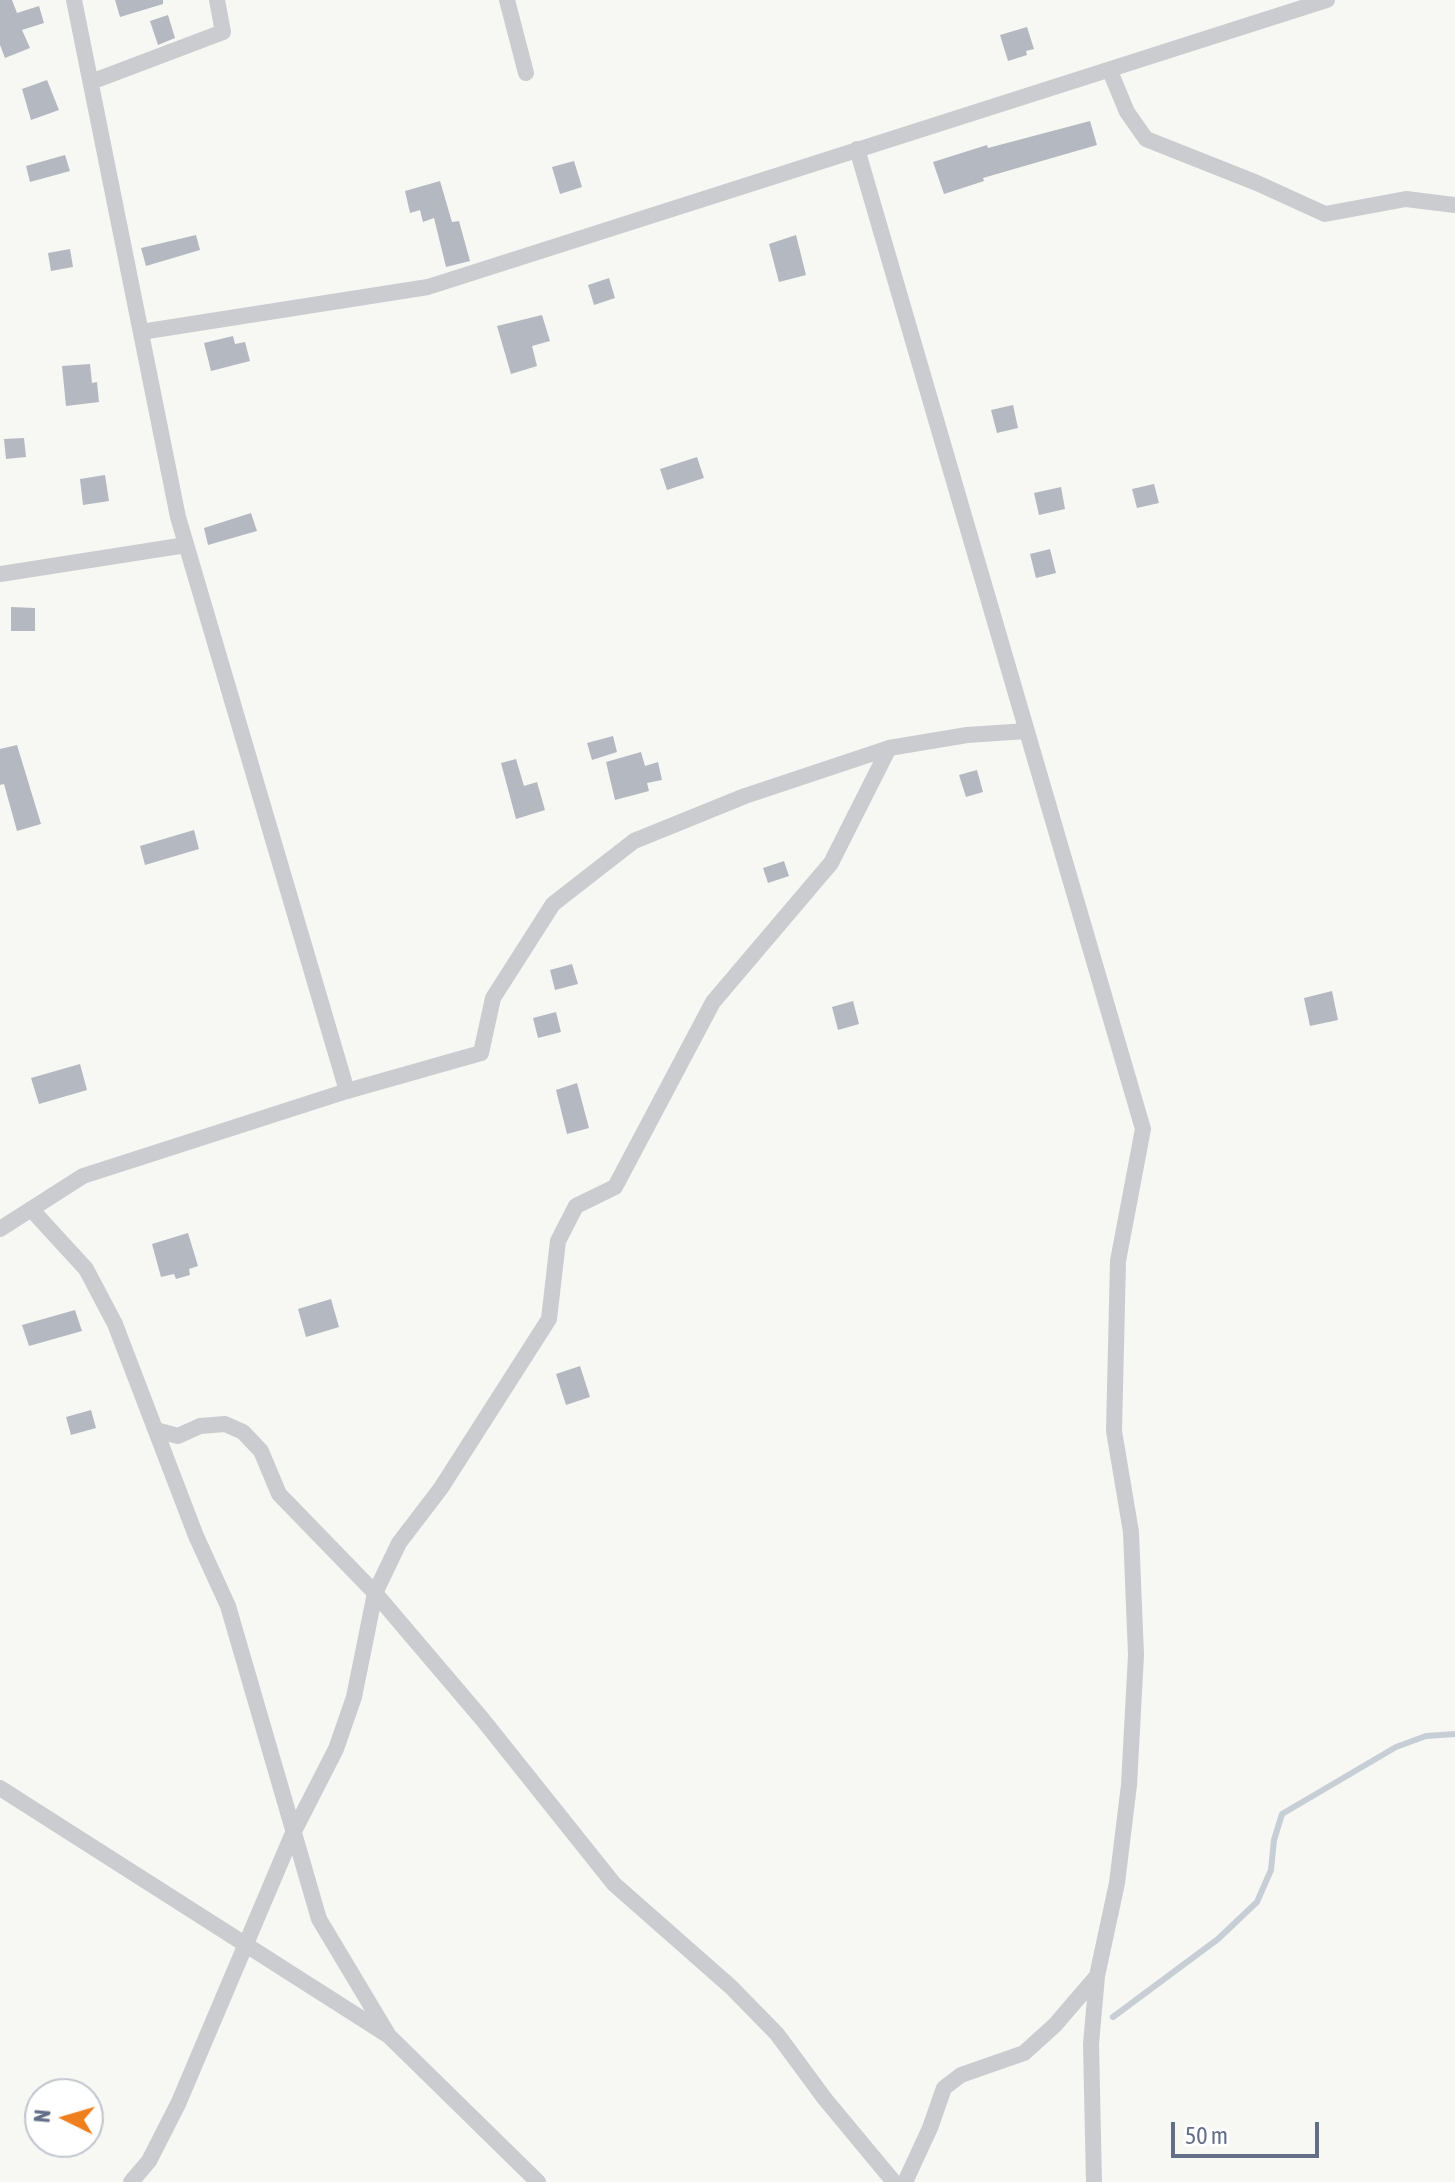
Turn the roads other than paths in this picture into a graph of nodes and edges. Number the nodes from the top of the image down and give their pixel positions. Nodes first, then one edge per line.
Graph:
1 (74, 0) edge
2 (217, 0) edge
3 (507, 0) edge
4 (1327, 0) edge
5 (1110, 71) junction
6 (526, 73) dead end
7 (91, 82) junction
8 (857, 149) junction
9 (1455, 205) edge
10 (141, 332) junction
11 (186, 545) junction
12 (0, 574) edge
13 (1027, 731) junction
14 (889, 748) junction
15 (347, 1091) junction
16 (31, 1209) junction
17 (0, 1229) edge
18 (156, 1430) junction
19 (375, 1593) junction
20 (0, 1788) edge
21 (293, 1833) junction
22 (244, 1945) junction
23 (1097, 1976) junction
24 (389, 2036) junction
25 (131, 2182) edge
26 (538, 2182) edge
27 (894, 2182) edge
28 (905, 2182) edge
29 (1094, 2182) edge

1 - 7 street
2 - 7 street
3 - 6 street
4 - 5 street
5 - 8 street
5 - 9 street
7 - 10 street
8 - 10 street
8 - 13 street
10 - 11 street
11 - 12 street
11 - 15 street
13 - 14 street
13 - 23 street
14 - 15 street
14 - 19 street
15 - 16 street
16 - 17 street
16 - 18 street
18 - 19 street
18 - 21 street
19 - 21 street
19 - 27 street
20 - 22 street
21 - 22 street
21 - 24 street
22 - 24 street
22 - 25 street
23 - 28 street
23 - 29 street
24 - 26 street

